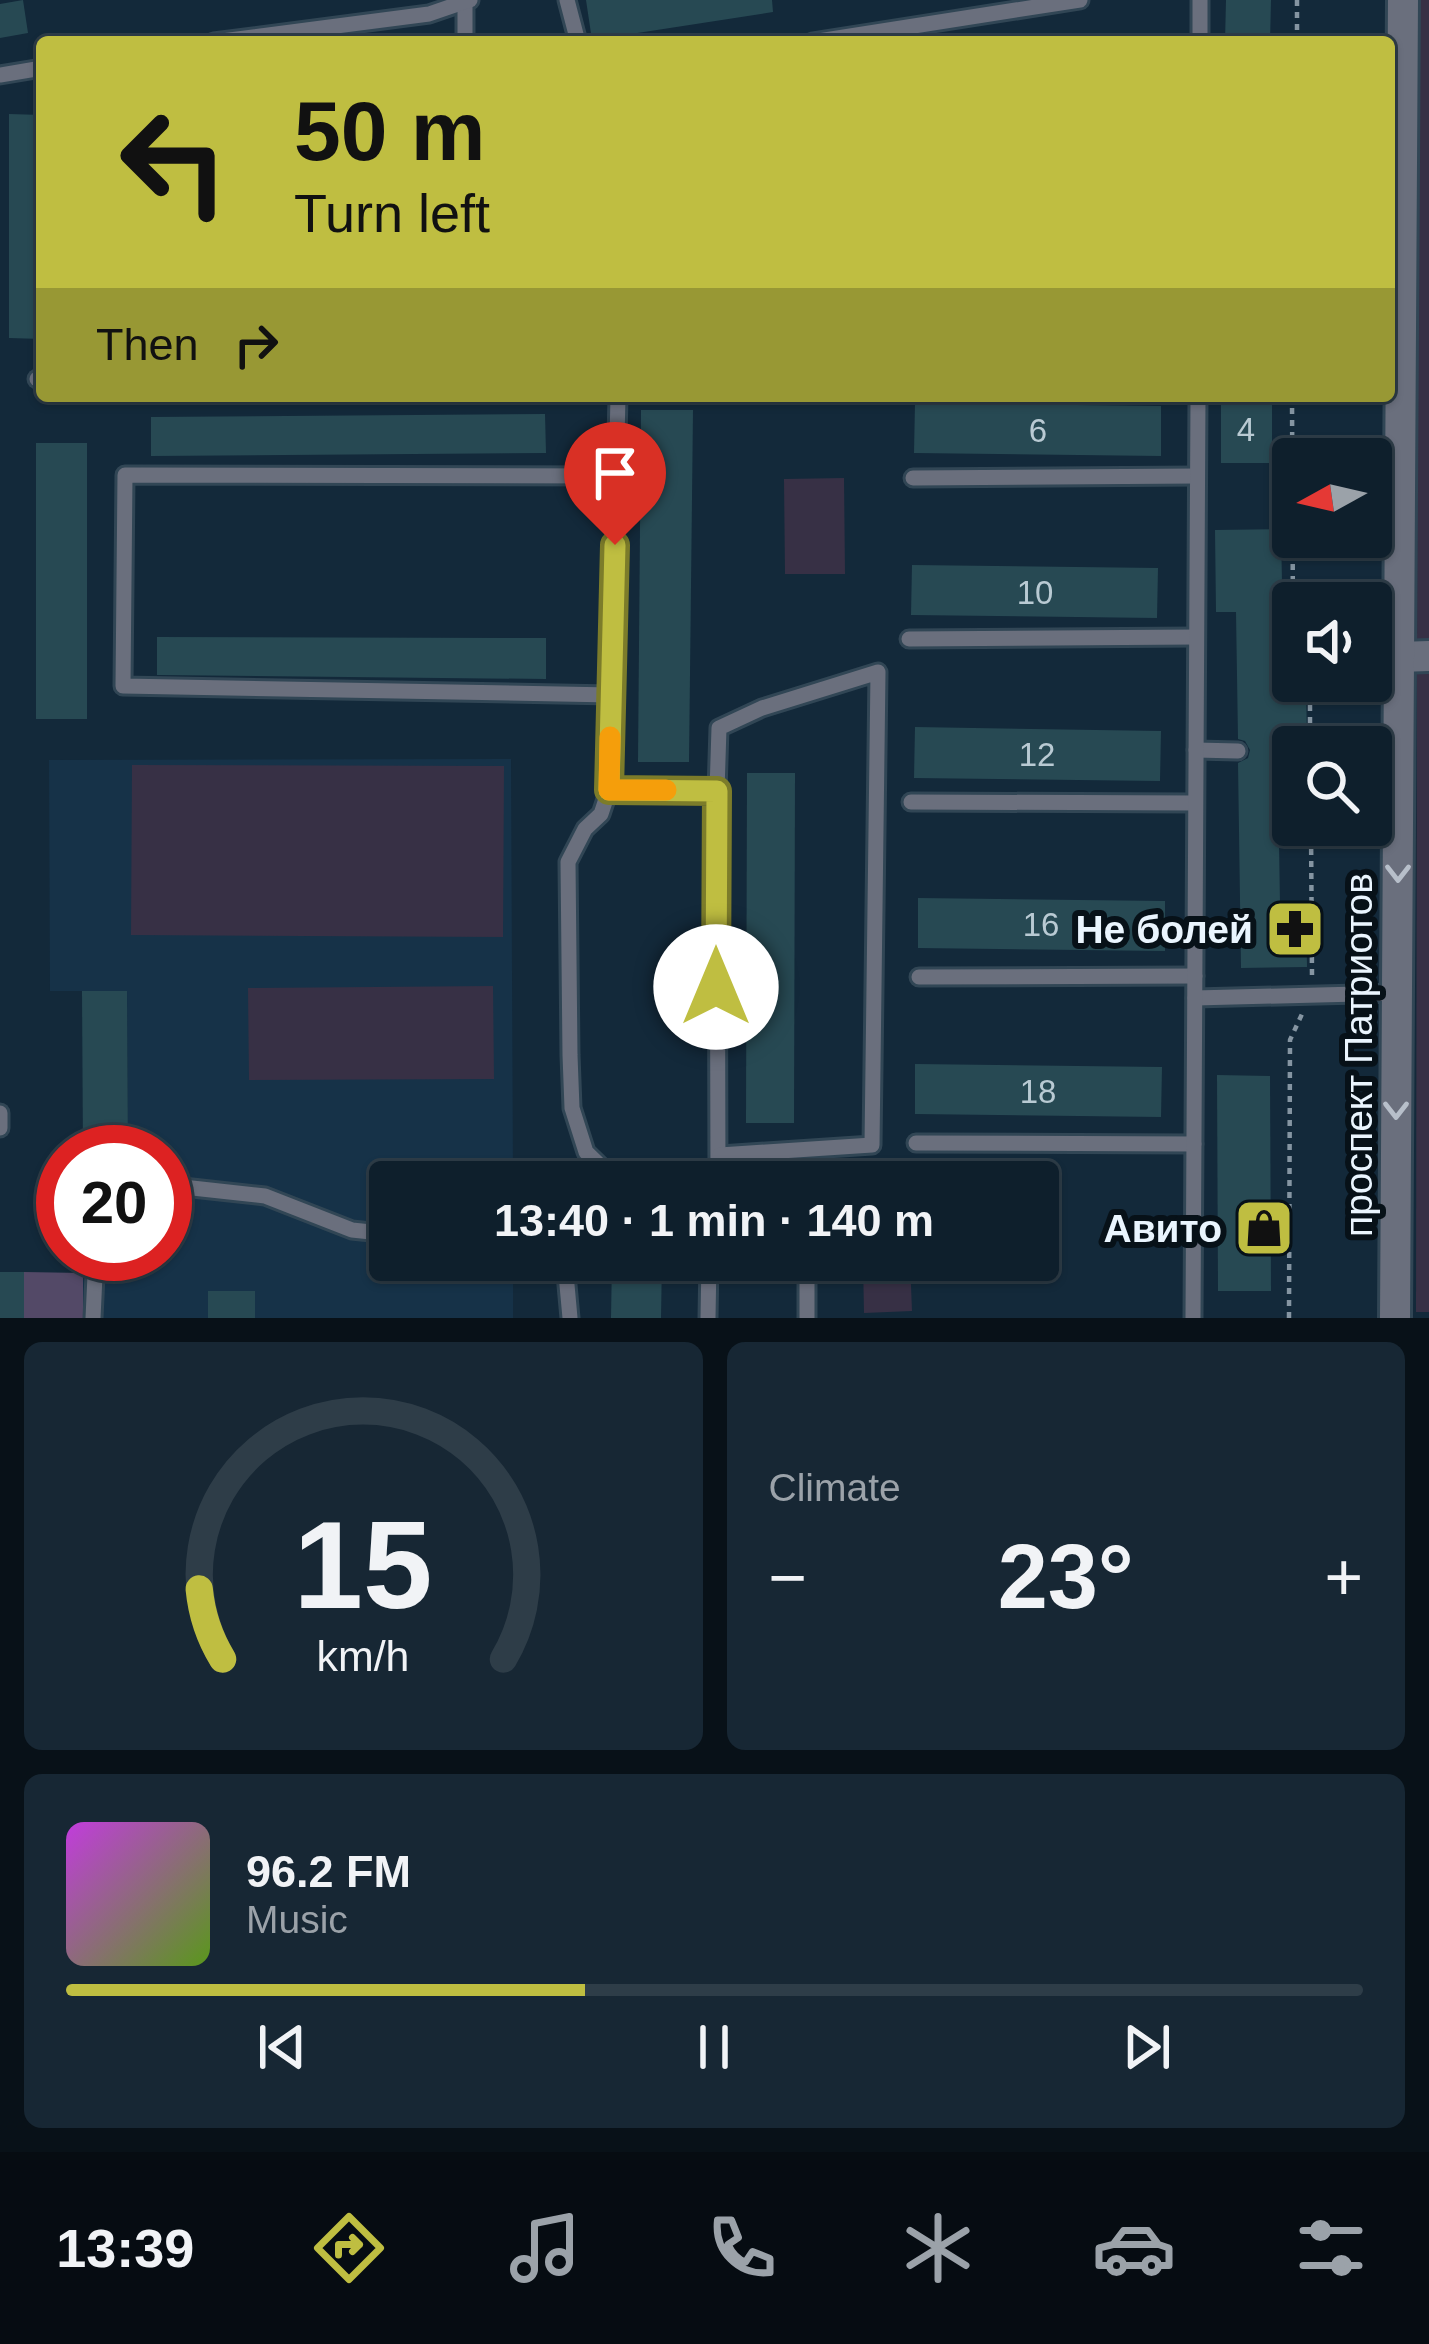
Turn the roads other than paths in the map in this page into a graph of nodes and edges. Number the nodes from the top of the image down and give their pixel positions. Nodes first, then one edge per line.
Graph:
1 (567, 0) edge
2 (1080, 0) edge
3 (1200, 0) edge
4 (1403, 0) edge
5 (468, 1) edge
6 (280, 36) edge
7 (465, 36) edge
8 (576, 36) edge
9 (850, 36) edge
10 (1200, 36) edge
11 (36, 69) edge
12 (0, 75) edge
13 (1396, 214) edge
14 (618, 402) edge
15 (1198, 402) edge
16 (617, 476) junction
17 (1197, 476) junction
18 (913, 478) dead end
19 (1196, 637) junction
20 (909, 639) dead end
21 (1414, 657) edge
22 (611, 694) junction
23 (1392, 730) edge
24 (1196, 750) junction
25 (1238, 751) dead end
26 (609, 790) junction
27 (717, 791) junction
28 (911, 802) dead end
29 (1196, 803) junction
30 (1390, 846) edge
31 (919, 976) dead end
32 (1195, 976) junction
33 (1397, 993) junction
34 (1195, 998) junction
35 (0, 1113) edge
36 (0, 1128) edge
37 (916, 1143) dead end
38 (1194, 1144) junction
39 (720, 1155) junction
40 (596, 1161) edge
41 (720, 1161) edge
42 (192, 1188) edge
43 (369, 1232) edge
44 (95, 1281) edge
45 (567, 1281) edge
46 (709, 1281) edge
47 (807, 1281) edge
48 (93, 1318) edge
49 (570, 1318) edge
50 (709, 1318) edge
51 (807, 1318) edge
52 (1193, 1318) edge
53 (1395, 1318) edge

1 - 8 lane
2 - 9 lane
3 - 10 lane
4 - 13 street, проспект Патриотов
5 - 6 lane
5 - 7 lane
11 - 12 lane
13 - 21 street, проспект Патриотов
14 - 16 lane
15 - 17 lane
16 - 22 lane
16 - 22 lane
17 - 18 lane
17 - 19 lane
19 - 20 lane
19 - 24 lane
21 - 23 street, проспект Патриотов
22 - 26 lane
24 - 25 lane
24 - 29 lane
26 - 27 lane
26 - 40 lane
27 - 39 lane
27 - 39 lane
28 - 29 lane
29 - 32 lane
30 -> 33 street, проспект Патриотов
31 - 32 lane
32 - 34 lane
33 - 34 lane
33 -> 53 street, проспект Патриотов
34 - 38 lane
35 - 36 lane
37 - 38 lane
38 - 52 lane
39 - 41 lane
42 - 43 lane
44 - 48 lane
45 - 49 lane
46 - 50 lane
47 - 51 lane

